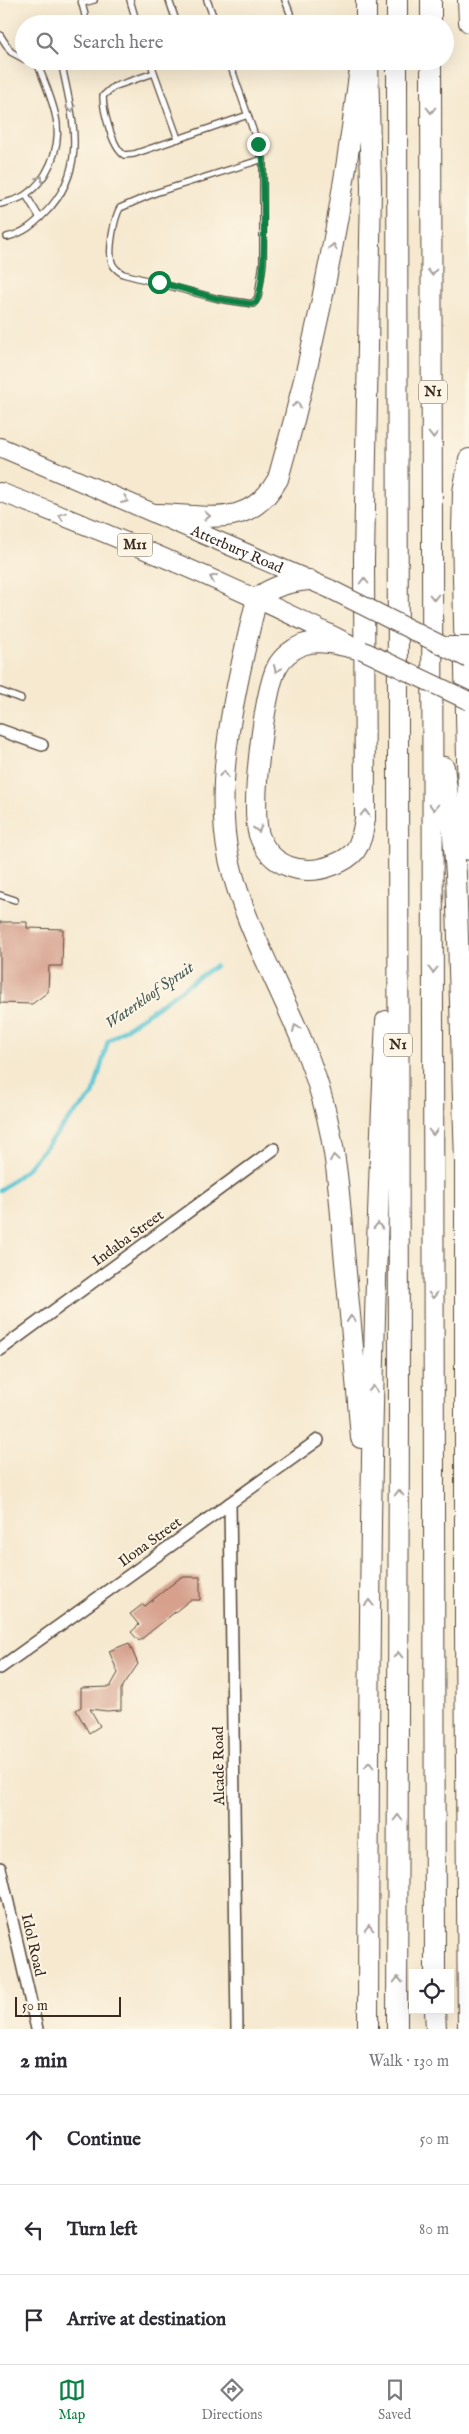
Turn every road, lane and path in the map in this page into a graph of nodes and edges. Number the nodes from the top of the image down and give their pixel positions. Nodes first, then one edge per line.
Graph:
1 (94, 0) edge
2 (130, 0) edge
3 (169, 0) edge
4 (207, 0) edge
5 (286, 0) edge
6 (397, 0) edge
7 (431, 0) edge
8 (468, 0) edge
9 (82, 2) edge
10 (290, 13) dead end
11 (83, 15) edge
12 (134, 15) edge
13 (174, 15) edge
14 (213, 15) edge
15 (397, 15) edge
16 (431, 15) edge
17 (469, 22) edge
18 (0, 35) edge
19 (2, 45) edge
20 (15, 54) edge
21 (38, 70) edge
22 (63, 70) edge
23 (153, 70) edge
24 (232, 70) edge
25 (359, 70) edge
26 (368, 70) edge
27 (397, 70) edge
28 (431, 70) edge
29 (154, 74) junction
30 (248, 115) junction
31 (178, 139) junction
32 (263, 159) junction
33 (26, 195) junction
34 (0, 204) edge
35 (40, 218) junction
36 (7, 237) dead end
37 (0, 447) edge
38 (469, 459) edge
39 (0, 492) edge
40 (158, 514) junction
41 (309, 580) junction
42 (257, 598) junction
43 (318, 636) junction
44 (447, 647) junction
45 (469, 647) edge
46 (362, 650) joint
47 (469, 658) edge
48 (0, 691) edge
49 (22, 699) dead end
50 (469, 701) edge
51 (434, 724) junction
52 (0, 730) edge
53 (42, 745) dead end
54 (469, 850) edge
55 (398, 862) junction
56 (0, 895) edge
57 (15, 900) dead end
58 (469, 1085) edge
59 (464, 1126) junction
60 (274, 1149) dead end
61 (467, 1347) edge
62 (0, 1350) edge
63 (318, 1440) dead end
64 (230, 1503) junction
65 (369, 1542) junction
66 (0, 1668) edge
67 (0, 1868) edge
68 (435, 1969) edge
69 (436, 2014) edge
70 (37, 2029) edge
71 (237, 2029) edge
72 (368, 2029) edge
73 (398, 2029) edge
74 (436, 2029) edge
75 (468, 2029) edge

1 - 9 lane
2 - 12 lane
3 - 13 lane
4 - 14 lane
5 - 10 lane
6 - 15 highway
7 - 16 highway
8 - 17 highway
9 - 11 lane
18 - 19 lane
19 - 20 lane
33 -> 21 lane
22 -> 35 lane
23 - 29 lane
24 - 30 lane
40 -> 25 highway
43 -> 26 highway
27 - 55 highway, N1
28 -> 51 highway, N1
29 - 31 lane
29 - 31 lane
30 - 31 lane
30 - 32 lane
32 - 32 lane
33 - 34 lane
33 - 35 lane
35 - 36 lane
37 -> 40 main road, Atterbury Road / M11
38 - 54 highway
42 -> 39 main road, M11
40 - 41 main road, Atterbury Road / M11
41 - 42 highway
41 - 44 main road, Atterbury Road / M11, bridge
42 - 43 main road, M11
65 -> 42 highway
43 - 46 highway
44 - 45 highway, bridge
44 - 47 main road, Atterbury Road / M11, bridge
46 - 50 main road, bridge
48 - 49 lane
51 - 59 highway
51 -> 68 highway, N1
52 - 53 street
65 -> 55 highway
73 -> 55 highway, N1
56 - 57 lane
58 - 59 highway
59 - 61 highway
60 - 62 street, Indaba Street
61 - 75 highway
63 - 64 street, Ilona Street
64 - 66 street, Ilona Street
64 - 71 street, Alcade Road
72 -> 65 highway
67 - 70 street, Idol Road
69 - 74 highway

